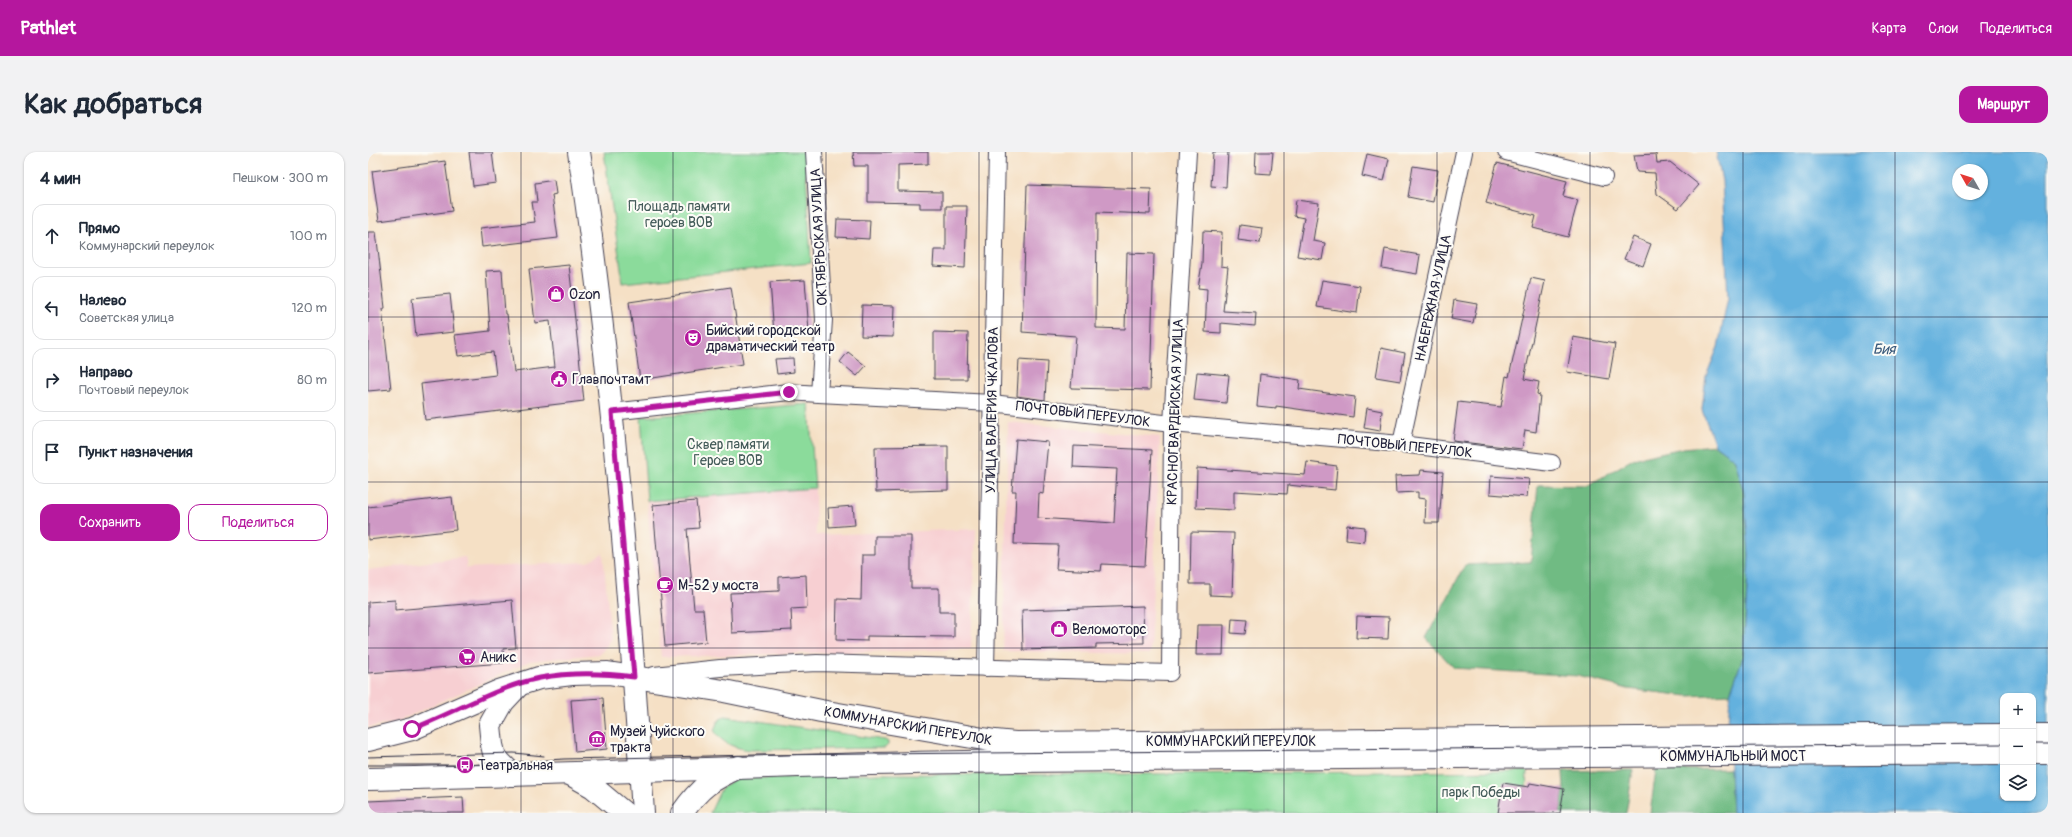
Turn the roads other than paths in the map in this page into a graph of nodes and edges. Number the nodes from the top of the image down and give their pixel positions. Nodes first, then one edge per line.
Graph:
1 (579, 152) edge
2 (814, 152) edge
3 (997, 152) edge
4 (1188, 152) edge
5 (1464, 152) edge
6 (1506, 152) edge
7 (1604, 177) dead end
8 (819, 394) junction
9 (992, 403) junction
10 (612, 412) junction
11 (1172, 424) junction
12 (1401, 444) junction
13 (1552, 463) dead end
14 (986, 668) junction
15 (634, 677) junction
16 (519, 685) junction
17 (2000, 735) edge
18 (2036, 735) edge
19 (2048, 735) edge
20 (368, 740) edge
21 (1463, 748) junction
22 (1107, 751) junction
23 (2000, 753) edge
24 (2036, 753) edge
25 (2048, 753) edge
26 (739, 767) junction
27 (641, 772) junction
28 (570, 774) junction
29 (513, 775) junction
30 (368, 779) edge
31 (624, 813) edge
32 (643, 813) edge
33 (682, 813) edge

1 - 10 main road
2 - 8 street, ОКТЯБРЬСКАЯ УЛИЦА
3 - 9 street, УЛИЦА ВАЛЕРИЯ ЧКАЛОВА
4 - 11 street, КРАСНОГВАРДЕЙСКАЯ УЛИЦА
5 - 12 street, НАБЕРЕЖНАЯ УЛИЦА
6 - 7 street
8 - 9 street, ПОЧТОВЫЙ ПЕРЕУЛОК
8 - 10 street, ПОЧТОВЫЙ ПЕРЕУЛОК
9 - 11 street, ПОЧТОВЫЙ ПЕРЕУЛОК
9 - 14 street, УЛИЦА ВАЛЕРИЯ ЧКАЛОВА
10 - 15 main road
11 - 12 street, ПОЧТОВЫЙ ПЕРЕУЛОК
11 - 14 street, КРАСНОГВАРДЕЙСКАЯ УЛИЦА
12 - 13 street, ПОЧТОВЫЙ ПЕРЕУЛОК
14 - 15 street
15 - 16 main road, КОММУНАРСКИЙ ПЕРЕУЛОК
15 - 22 main road, КОММУНАРСКИЙ ПЕРЕУЛОК
15 - 27 main road
16 - 20 main road, КОММУНАРСКИЙ ПЕРЕУЛОК
16 - 29 main road
17 - 21 main road, КОММУНАЛЬНЫЙ МОСТ
18 - 19 main road
21 - 22 main road, КОММУНАРСКИЙ ПЕРЕУЛОК
21 - 23 main road, КОММУНАЛЬНЫЙ МОСТ
22 - 26 main road, КОММУНАРСКИЙ ПЕРЕУЛОК
24 - 25 main road
26 - 27 main road, КОММУНАРСКИЙ ПЕРЕУЛОК
26 - 33 main road
27 - 28 main road, КОММУНАРСКИЙ ПЕРЕУЛОК
27 - 32 main road
28 - 29 main road, КОММУНАРСКИЙ ПЕРЕУЛОК
28 - 31 main road
29 - 30 main road, КОММУНАРСКИЙ ПЕРЕУЛОК

